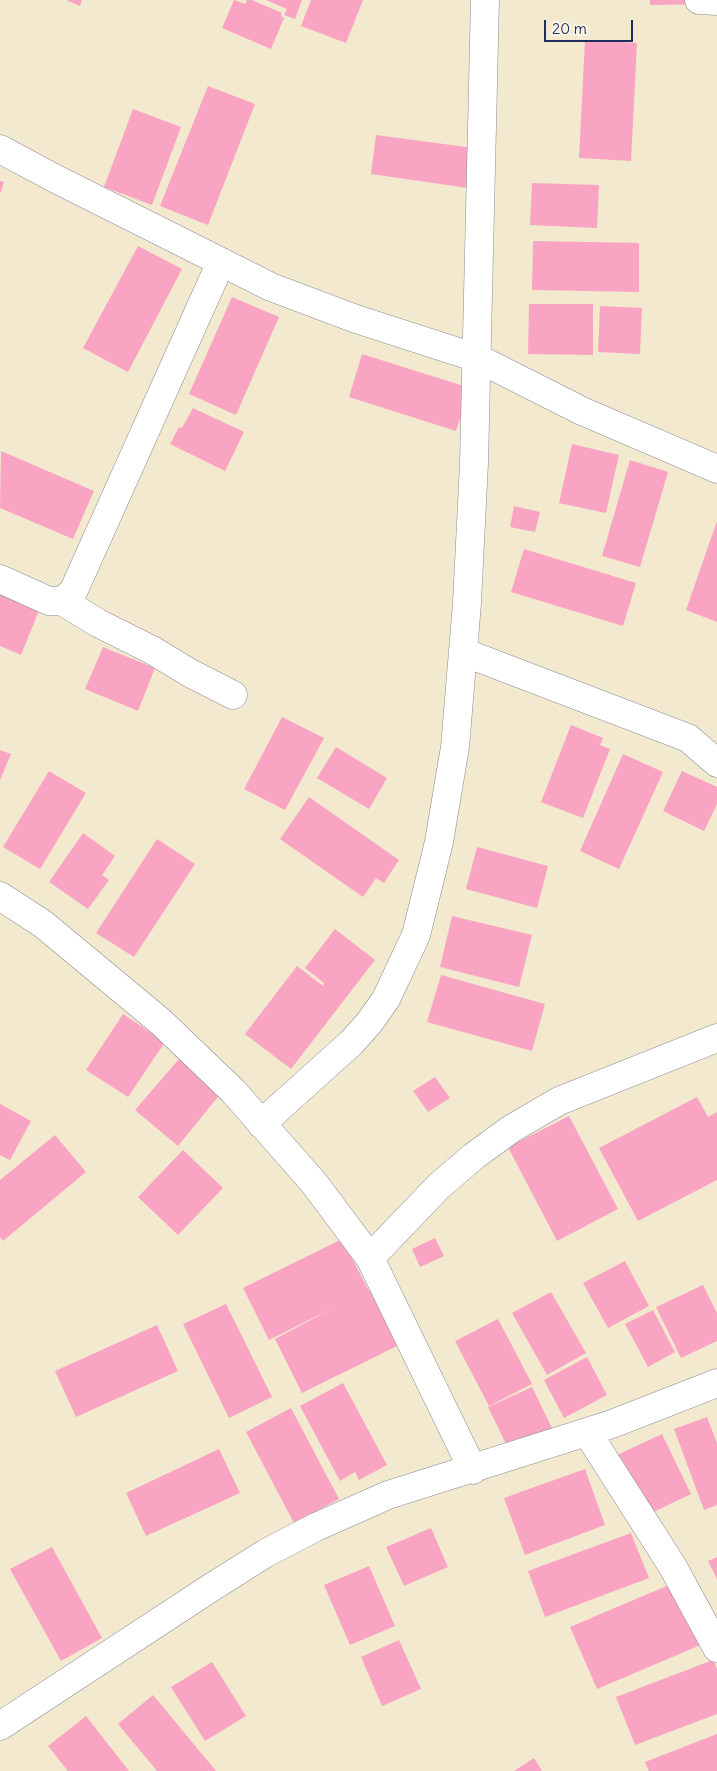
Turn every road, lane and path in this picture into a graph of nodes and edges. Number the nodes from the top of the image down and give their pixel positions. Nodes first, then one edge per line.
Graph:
1 (485, 0) edge
2 (699, 0) edge
3 (717, 1) edge
4 (0, 149) edge
5 (221, 262) junction
6 (477, 358) junction
7 (717, 469) edge
8 (0, 579) edge
9 (62, 601) junction
10 (463, 652) junction
11 (233, 695) dead end
12 (717, 763) edge
13 (0, 896) edge
14 (717, 1038) edge
15 (261, 1124) junction
16 (370, 1258) junction
17 (717, 1384) edge
18 (586, 1432) junction
19 (473, 1470) junction
20 (717, 1648) edge
21 (0, 1726) edge

1 - 6 street
2 - 3 street
4 - 5 street
5 - 6 street
5 - 9 street
6 - 7 street
6 - 10 street
8 - 9 street
9 - 11 street
10 - 12 street
10 - 15 street
13 - 15 street
14 - 16 street
15 - 16 street
16 - 19 street
17 - 18 street
18 - 19 street
18 - 20 street
19 - 21 street

